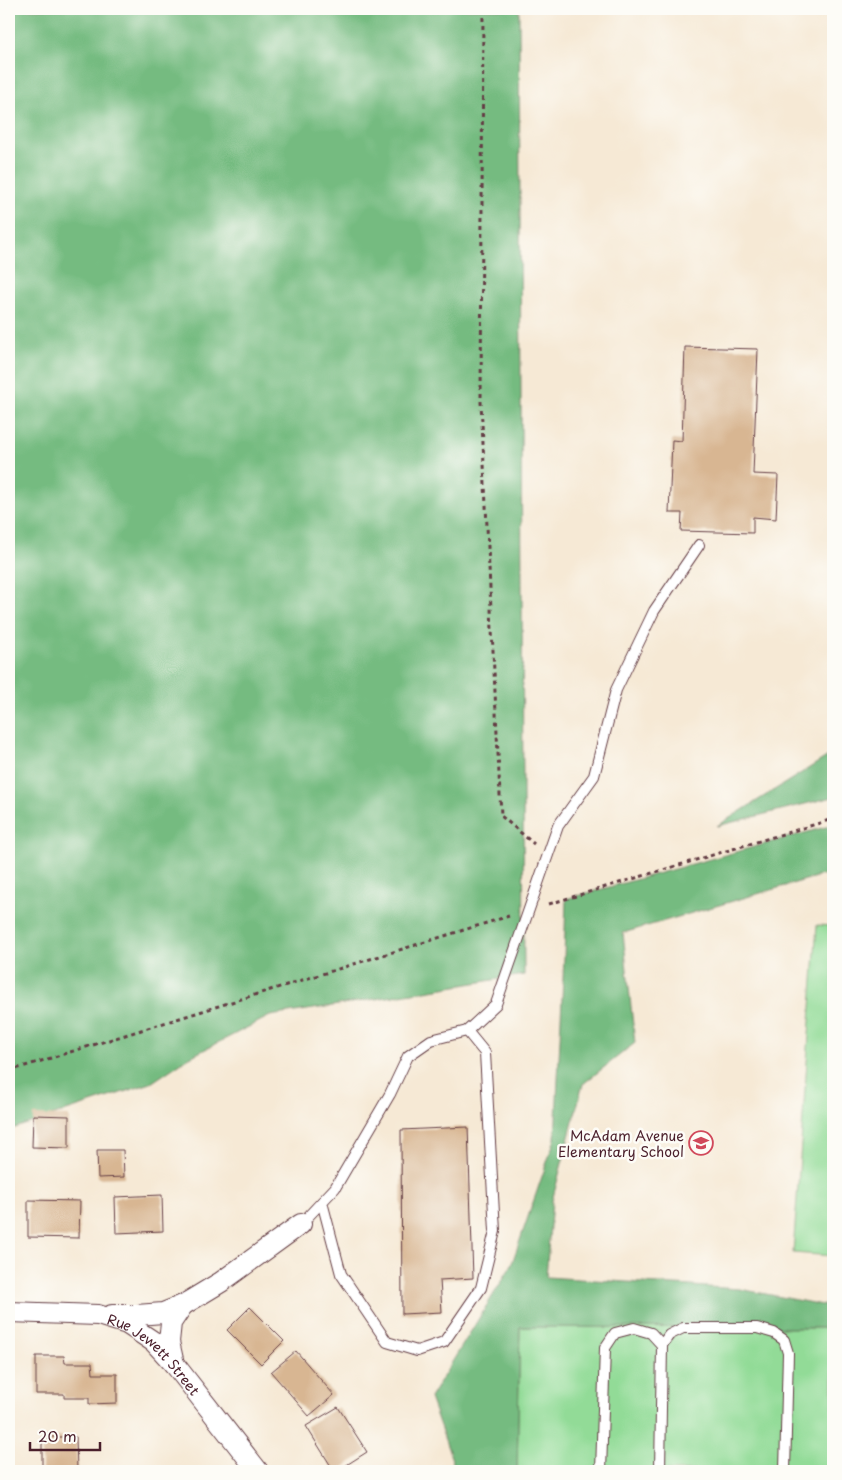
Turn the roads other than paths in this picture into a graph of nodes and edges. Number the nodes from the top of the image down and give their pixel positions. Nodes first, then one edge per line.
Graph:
1 (699, 545) dead end
2 (467, 1031) junction
3 (322, 1202) junction
4 (300, 1224) joint
5 (183, 1306) junction
6 (9, 1312) edge
7 (98, 1315) junction
8 (662, 1345) junction
9 (175, 1365) junction
10 (258, 1471) edge
11 (602, 1471) edge
12 (660, 1471) edge
13 (785, 1471) edge

1 - 2 lane
2 - 3 lane
2 - 3 lane
3 - 4 lane
4 - 5 street
5 - 7 street
5 - 9 street
6 - 7 street, Rue Jewett Street
7 - 9 street, Rue Jewett Street
8 - 11 lane
8 - 12 lane
8 - 13 lane
9 - 10 street, Rue Jewett Street

